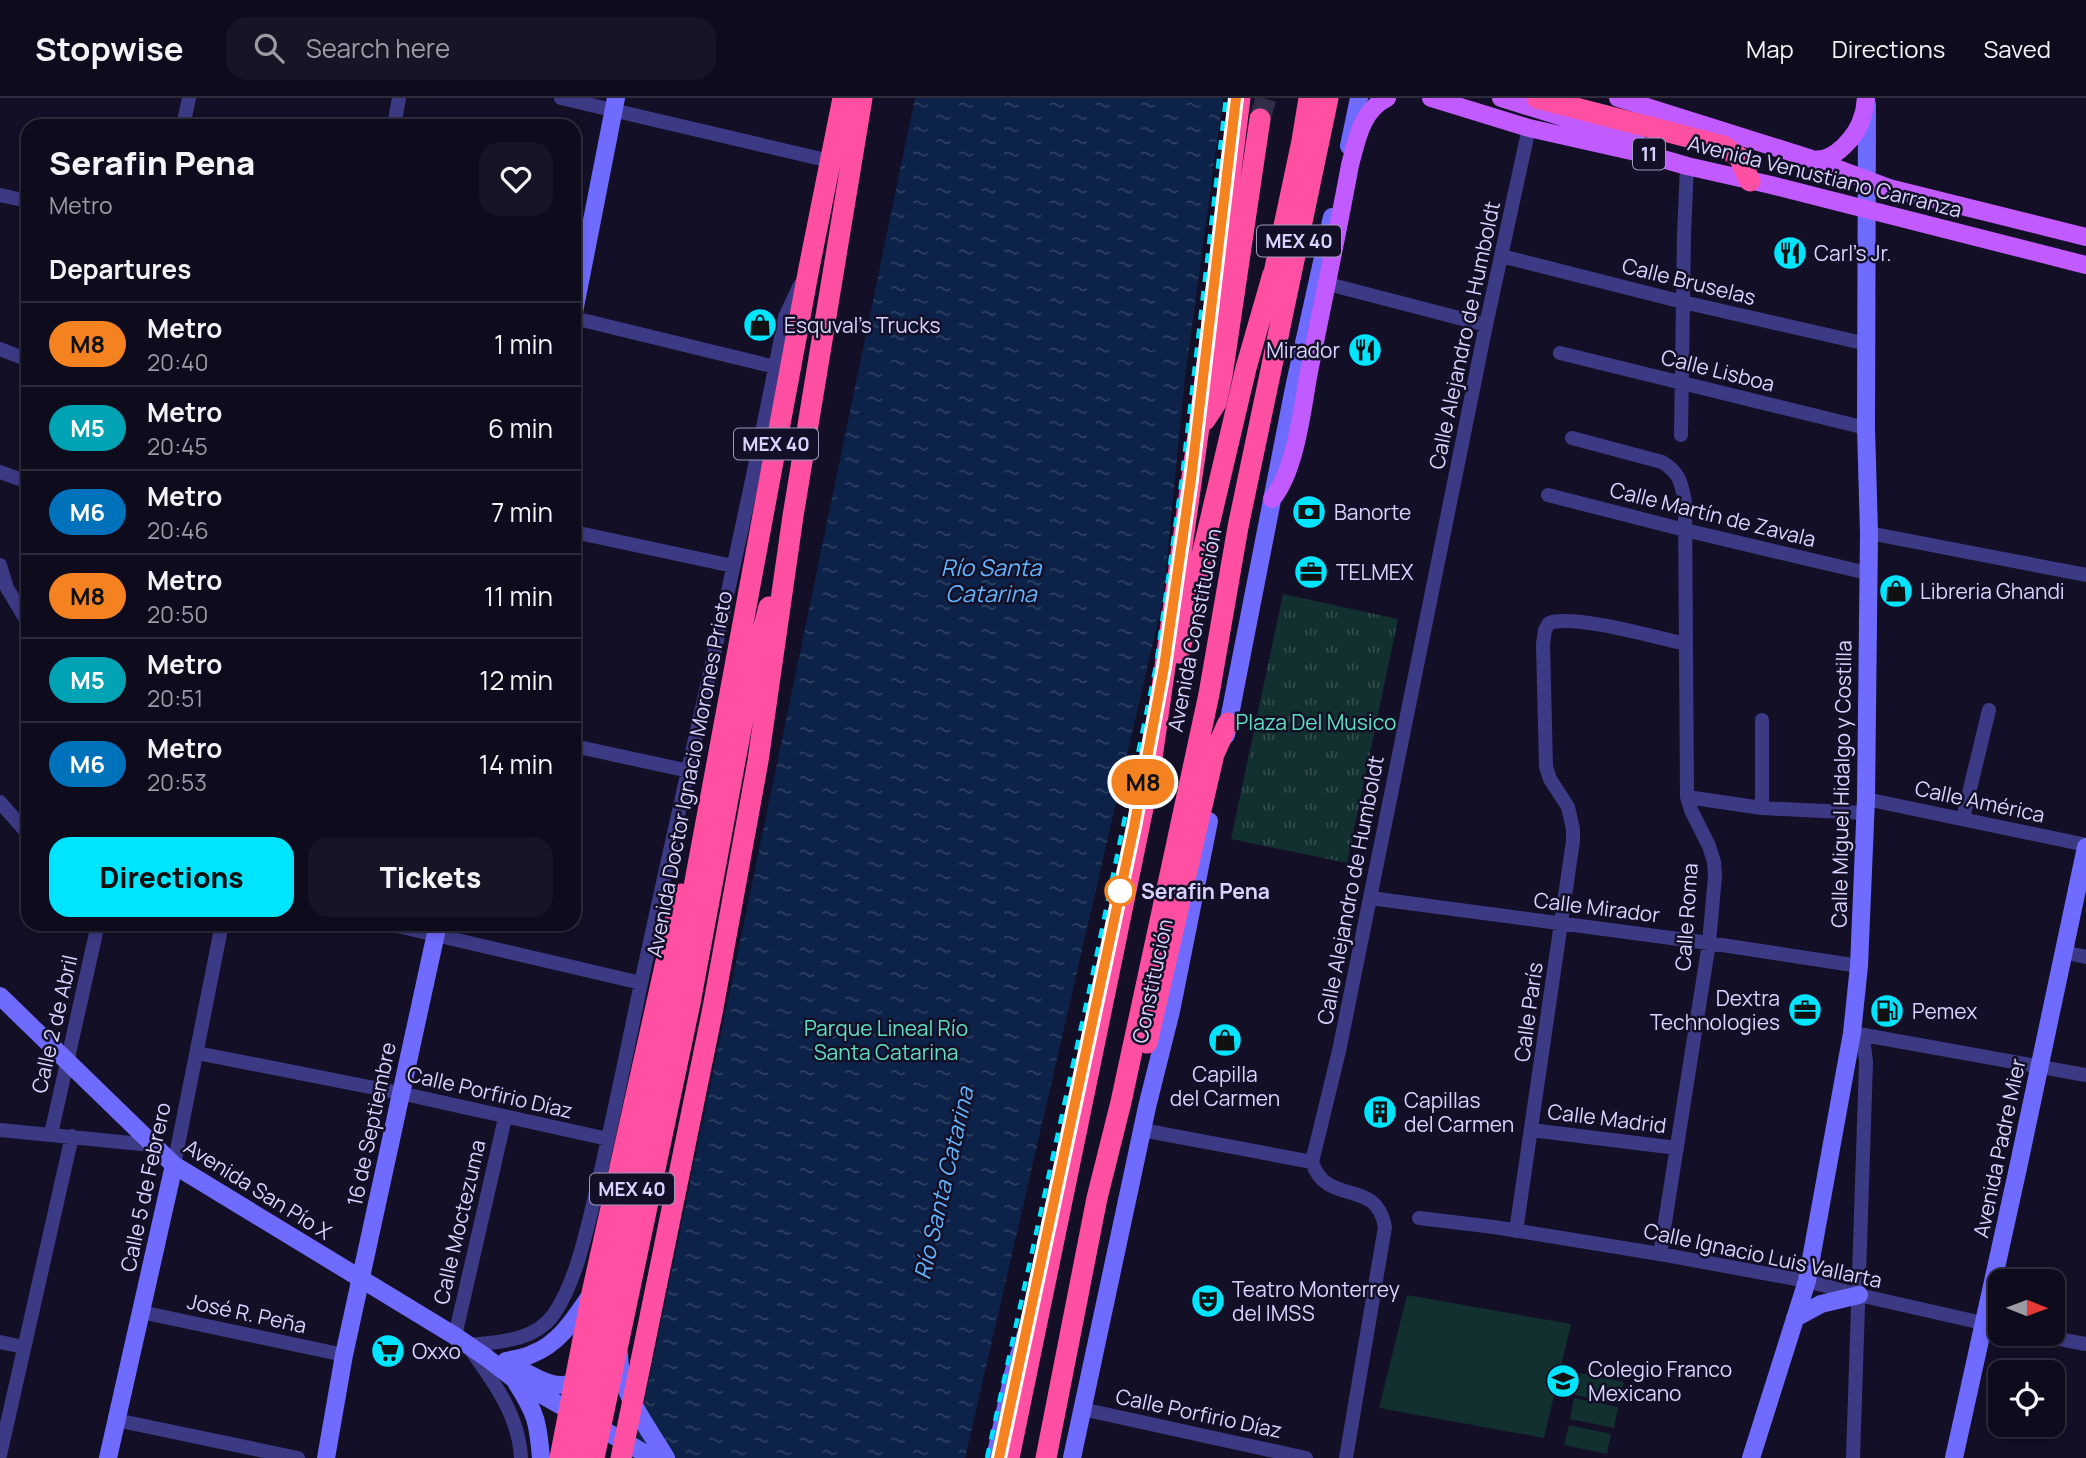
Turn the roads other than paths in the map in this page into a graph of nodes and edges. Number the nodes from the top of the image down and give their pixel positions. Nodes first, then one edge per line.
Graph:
1 (189, 98) edge
2 (399, 98) edge
3 (561, 98) edge
4 (843, 98) edge
5 (862, 98) edge
6 (870, 98) edge
7 (1240, 98) edge
8 (1309, 98) edge
9 (1328, 98) edge
10 (1359, 98) edge
11 (1387, 98) edge
12 (1431, 98) edge
13 (1501, 98) edge
14 (1537, 98) edge
15 (1618, 98) edge
16 (1866, 98) edge
17 (615, 104) edge
18 (184, 119) edge
19 (395, 119) edge
20 (1260, 119) tunnel mouth
21 (1529, 128) junction
22 (1649, 155) junction
23 (1806, 157) junction
24 (830, 161) junction
25 (1687, 166) junction
26 (1750, 180) junction
27 (1867, 180) junction
28 (0, 195) edge
29 (21, 200) edge
30 (845, 203) junction
31 (1867, 209) junction
32 (2086, 237) edge
33 (1501, 256) junction
34 (2086, 265) edge
35 (808, 268) junction
36 (1273, 274) junction
37 (581, 276) edge
38 (1328, 284) junction
39 (1683, 302) junction
40 (581, 320) edge
41 (1486, 325) junction
42 (1867, 344) junction
43 (0, 349) edge
44 (1560, 353) dead end
45 (21, 357) edge
46 (775, 367) junction
47 (1682, 383) junction
48 (1199, 427) junction
49 (1866, 428) junction
50 (1681, 435) dead end
51 (1572, 438) dead end
52 (0, 472) edge
53 (21, 480) edge
54 (1548, 495) dead end
55 (1272, 499) junction
56 (793, 516) junction
57 (1238, 527) junction
58 (1685, 530) junction
59 (581, 533) edge
60 (1869, 533) junction
61 (0, 565) edge
62 (733, 566) junction
63 (1867, 573) junction
64 (2086, 575) edge
65 (3, 589) edge
66 (21, 613) edge
67 (1685, 644) junction
68 (1989, 710) dead end
69 (1762, 720) dead end
70 (1228, 723) junction
71 (581, 748) edge
72 (689, 771) junction
73 (1149, 779) junction
74 (711, 791) junction
75 (1687, 797) junction
76 (0, 802) edge
77 (1866, 806) junction
78 (1762, 808) junction
79 (1963, 818) junction
80 (21, 826) edge
81 (2086, 846) edge
82 (1370, 898) junction
83 (1562, 924) junction
84 (96, 931) edge
85 (221, 931) edge
86 (437, 931) edge
87 (445, 931) edge
88 (1709, 943) junction
89 (2063, 952) junction
90 (2086, 957) edge
91 (1859, 966) junction
92 (641, 983) junction
93 (0, 996) edge
94 (1852, 1035) junction
95 (197, 1053) junction
96 (66, 1060) junction
97 (2040, 1068) junction
98 (2086, 1075) edge
99 (400, 1093) junction
100 (505, 1118) junction
101 (0, 1130) edge
102 (1142, 1130) junction
103 (1531, 1130) junction
104 (51, 1134) junction
105 (72, 1136) junction
106 (608, 1139) junction
107 (152, 1144) junction
108 (1677, 1148) junction
109 (1312, 1162) junction
110 (174, 1165) junction
111 (1097, 1198) junction
112 (1419, 1218) dead end
113 (1516, 1231) junction
114 (1660, 1254) junction
115 (2003, 1269) edge
116 (360, 1280) junction
117 (1807, 1281) junction
118 (592, 1293) junction
119 (1043, 1293) junction
120 (1859, 1295) junction
121 (141, 1312) junction
122 (1795, 1318) junction
123 (1988, 1325) edge
124 (620, 1333) junction
125 (461, 1340) junction
126 (1988, 1340) edge
127 (2065, 1340) edge
128 (0, 1342) edge
129 (2086, 1344) edge
130 (24, 1347) junction
131 (344, 1354) junction
132 (487, 1358) junction
133 (506, 1361) junction
134 (514, 1379) junction
135 (574, 1384) junction
136 (1082, 1409) junction
137 (569, 1411) junction
138 (116, 1420) junction
139 (600, 1428) junction
140 (564, 1436) junction
141 (624, 1450) edge
142 (0, 1455) edge
143 (108, 1458) edge
144 (298, 1458) edge
145 (326, 1458) edge
146 (521, 1458) edge
147 (541, 1458) edge
148 (560, 1458) edge
149 (575, 1458) edge
150 (594, 1458) edge
151 (653, 1458) edge
152 (666, 1458) edge
153 (995, 1458) edge
154 (1009, 1458) edge
155 (1046, 1458) edge
156 (1072, 1458) edge
157 (1306, 1458) edge
158 (1346, 1458) edge
159 (1751, 1458) edge
160 (1853, 1458) edge
161 (1954, 1458) edge

1 - 18 street
2 - 19 street
3 - 17 street
4 - 24 highway, Avenida Doctor Ignacio Morones Prieto / MEX 40
5 - 30 highway, MEX 40
6 - 30 highway
7 - 48 highway, Avenida Constitución
8 - 36 highway
9 - 57 highway, Avenida Constitución / MEX 40
10 - 55 street, Constitución
11 - 38 main road
12 - 21 main road, Avenida Venustiano Carranza / 11
13 - 22 main road
14 - 26 highway
15 - 23 main road, Avenida Venustiano Carranza / 11
16 - 23 main road
16 - 27 street, Calle Miguel Hidalgo y Costilla
17 - 24 street
17 - 37 street
20 - 48 highway
21 - 22 main road, Avenida Venustiano Carranza / 11
21 - 33 street, Calle Alejandro de Humboldt
22 - 25 main road, Avenida Venustiano Carranza / 11
23 - 27 main road, Avenida Venustiano Carranza / 11
24 - 35 highway, Avenida Doctor Ignacio Morones Prieto / MEX 40
25 - 26 main road, Avenida Venustiano Carranza / 11
25 - 39 street
26 - 31 main road, Avenida Venustiano Carranza / 11
27 - 31 street, Calle Miguel Hidalgo y Costilla
27 - 32 main road, Avenida Venustiano Carranza / 11
28 - 29 street
30 - 56 highway, MEX 40
31 - 34 main road, Avenida Venustiano Carranza / 11
31 - 42 street, Calle Miguel Hidalgo y Costilla
33 - 39 street, Calle Bruselas
33 - 41 street, Calle Alejandro de Humboldt
35 - 46 street
35 - 74 highway, Avenida Doctor Ignacio Morones Prieto / MEX 40
36 - 57 highway
36 - 73 highway
38 - 41 street
38 - 55 main road
39 - 42 street, Calle Bruselas
39 - 47 street
40 - 46 street
41 - 82 street, Calle Alejandro de Humboldt
42 - 49 street, Calle Miguel Hidalgo y Costilla
43 - 45 street
44 - 47 street, Calle Lisboa
46 - 62 street
47 - 49 street, Calle Lisboa
47 - 50 street
48 - 73 highway, Avenida Constitución
49 - 60 street, Calle Miguel Hidalgo y Costilla
51 - 58 street, Calle Roma
52 - 53 street
54 - 58 street, Calle Martín de Zavala
55 - 70 street, Constitución
56 - 124 highway, MEX 40
56 - 141 highway, MEX 40, bridge
57 - 111 highway, Avenida Constitución / MEX 40
58 - 63 street, Calle Martín de Zavala
58 - 67 street, Calle Roma
59 - 62 street
60 - 63 street, Calle Miguel Hidalgo y Costilla
60 - 64 street
61 - 65 street
62 - 72 street
63 - 77 street, Calle Miguel Hidalgo y Costilla
65 - 66 street
67 - 75 street, Calle Roma
67 - 83 street, Calle París
68 - 79 street
69 - 78 street
70 - 102 street, Constitución
70 - 111 highway
71 - 72 street
72 - 92 street
73 - 119 highway, Avenida Constitución
74 - 118 highway, MEX 40
74 - 149 highway, Avenida Doctor Ignacio Morones Prieto / MEX 40, bridge
75 - 78 street, Calle América
75 - 88 street, Calle Roma
76 - 80 street
77 - 78 street, Calle América
77 - 79 street, Calle América
77 - 91 street, Calle Miguel Hidalgo y Costilla
79 - 81 street, Calle América
81 - 89 street, Avenida Padre Mier
82 - 83 street, Calle Mirador
82 - 109 street, Calle Alejandro de Humboldt
83 - 88 street, Calle Mirador
83 - 103 street, Calle París
84 - 96 street, Calle 2 de Abril
85 - 95 street, Calle 5 de Febrero
86 - 99 street, 16 de Septiembre
87 - 92 street
88 - 91 street, Calle Mirador
88 - 108 street, Calle Roma
89 - 90 street
89 - 97 street, Avenida Padre Mier
91 - 94 street, Calle Miguel Hidalgo y Costilla
92 - 106 street
93 - 96 street, Avenida San Pío X
94 - 97 street
94 - 117 street, Calle Miguel Hidalgo y Costilla
94 - 120 street
95 - 99 street, Calle Porfirio Díaz
95 - 110 street, Calle 5 de Febrero
96 - 104 street, Calle 2 de Abril
96 - 107 street, Avenida San Pío X
97 - 98 street
97 - 115 street, Avenida Padre Mier
99 - 100 street, Calle Porfirio Díaz
99 - 116 street, 16 de Septiembre
100 - 106 street, Calle Porfirio Díaz
100 - 125 street, Calle Moctezuma
101 - 104 street
102 - 109 street
102 - 136 street, Constitución
103 - 108 street, Calle Madrid
103 - 113 street, Calle París
104 - 105 street
105 - 107 street
105 - 130 street
106 - 125 street
107 - 110 street, Avenida San Pío X
108 - 114 street, Calle Roma
109 - 158 street
110 - 116 street, Avenida San Pío X
110 - 121 street, Calle 5 de Febrero
111 - 155 highway, Avenida Constitución / MEX 40
112 - 113 street, Calle Ignacio Luis Vallarta
113 - 114 street, Calle Ignacio Luis Vallarta
114 - 117 street, Calle Ignacio Luis Vallarta
116 - 125 street, Avenida San Pío X
116 - 131 street, 16 de Septiembre
117 - 120 street, Calle Ignacio Luis Vallarta
117 - 122 street, Calle Miguel Hidalgo y Costilla
118 - 133 street
118 - 135 highway, MEX 40
119 - 153 street
119 - 154 highway, Avenida Constitución
120 - 122 street
120 - 123 street, Calle Ignacio Luis Vallarta
120 - 160 street
121 - 131 street, José R. Peña
121 - 138 street, Calle 5 de Febrero
122 - 159 street, Calle Miguel Hidalgo y Costilla
124 - 135 street
124 - 139 highway, MEX 40
124 - 152 street, bridge
125 - 132 street, Avenida San Pío X
125 - 146 street
126 - 161 street, Avenida Padre Mier
127 - 129 street
128 - 130 street
130 - 142 street
131 - 145 street, 16 de Septiembre
132 - 133 street, Avenida San Pío X
132 - 134 street, Avenida San Pío X
133 - 135 street, Avenida San Pío X
134 - 137 street, Avenida San Pío X
134 - 147 street
135 - 137 highway, MEX 40
136 - 156 street, Constitución
136 - 157 street, Calle Porfirio Díaz
137 - 139 street, Avenida San Pío X
137 - 140 highway, MEX 40
138 - 143 street, Calle 5 de Febrero
138 - 144 street
139 - 141 street, Avenida San Pío X
139 - 150 highway, MEX 40
140 - 148 highway, MEX 40
140 - 149 highway
141 - 151 street, Avenida San Pío X

